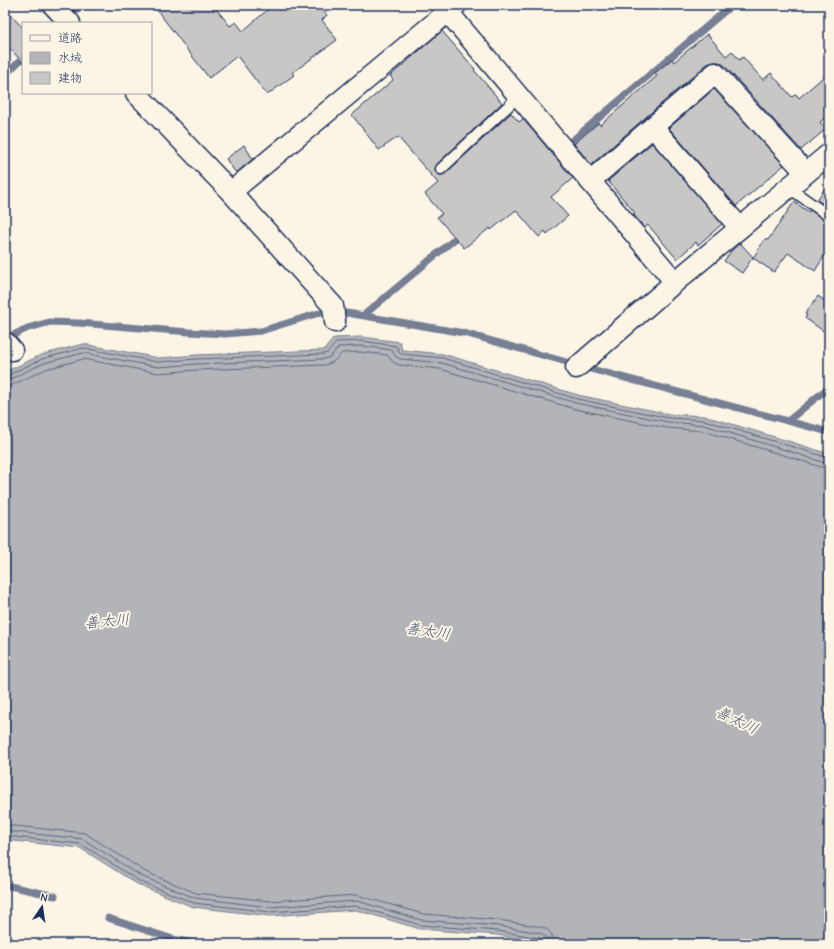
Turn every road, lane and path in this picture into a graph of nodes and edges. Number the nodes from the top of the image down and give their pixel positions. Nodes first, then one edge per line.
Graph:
1 (52, 5) edge
2 (449, 7) edge
3 (69, 22) edge
4 (137, 94) edge
5 (519, 96) junction
6 (653, 127) junction
7 (829, 154) edge
8 (441, 169) dead end
9 (806, 173) junction
10 (590, 181) junction
11 (789, 188) junction
12 (231, 192) junction
13 (829, 216) edge
14 (740, 228) junction
15 (675, 282) junction
16 (335, 322) dead end
17 (576, 368) dead end

1 - 3 street
2 - 5 street
2 - 12 street
4 - 12 street
5 - 8 lane
5 - 10 street
6 - 9 street
6 - 10 street
6 - 14 street
7 - 9 street
9 - 11 street
10 - 15 street
11 - 13 lane
11 - 14 street
12 - 16 street
14 - 15 street
15 - 17 street

